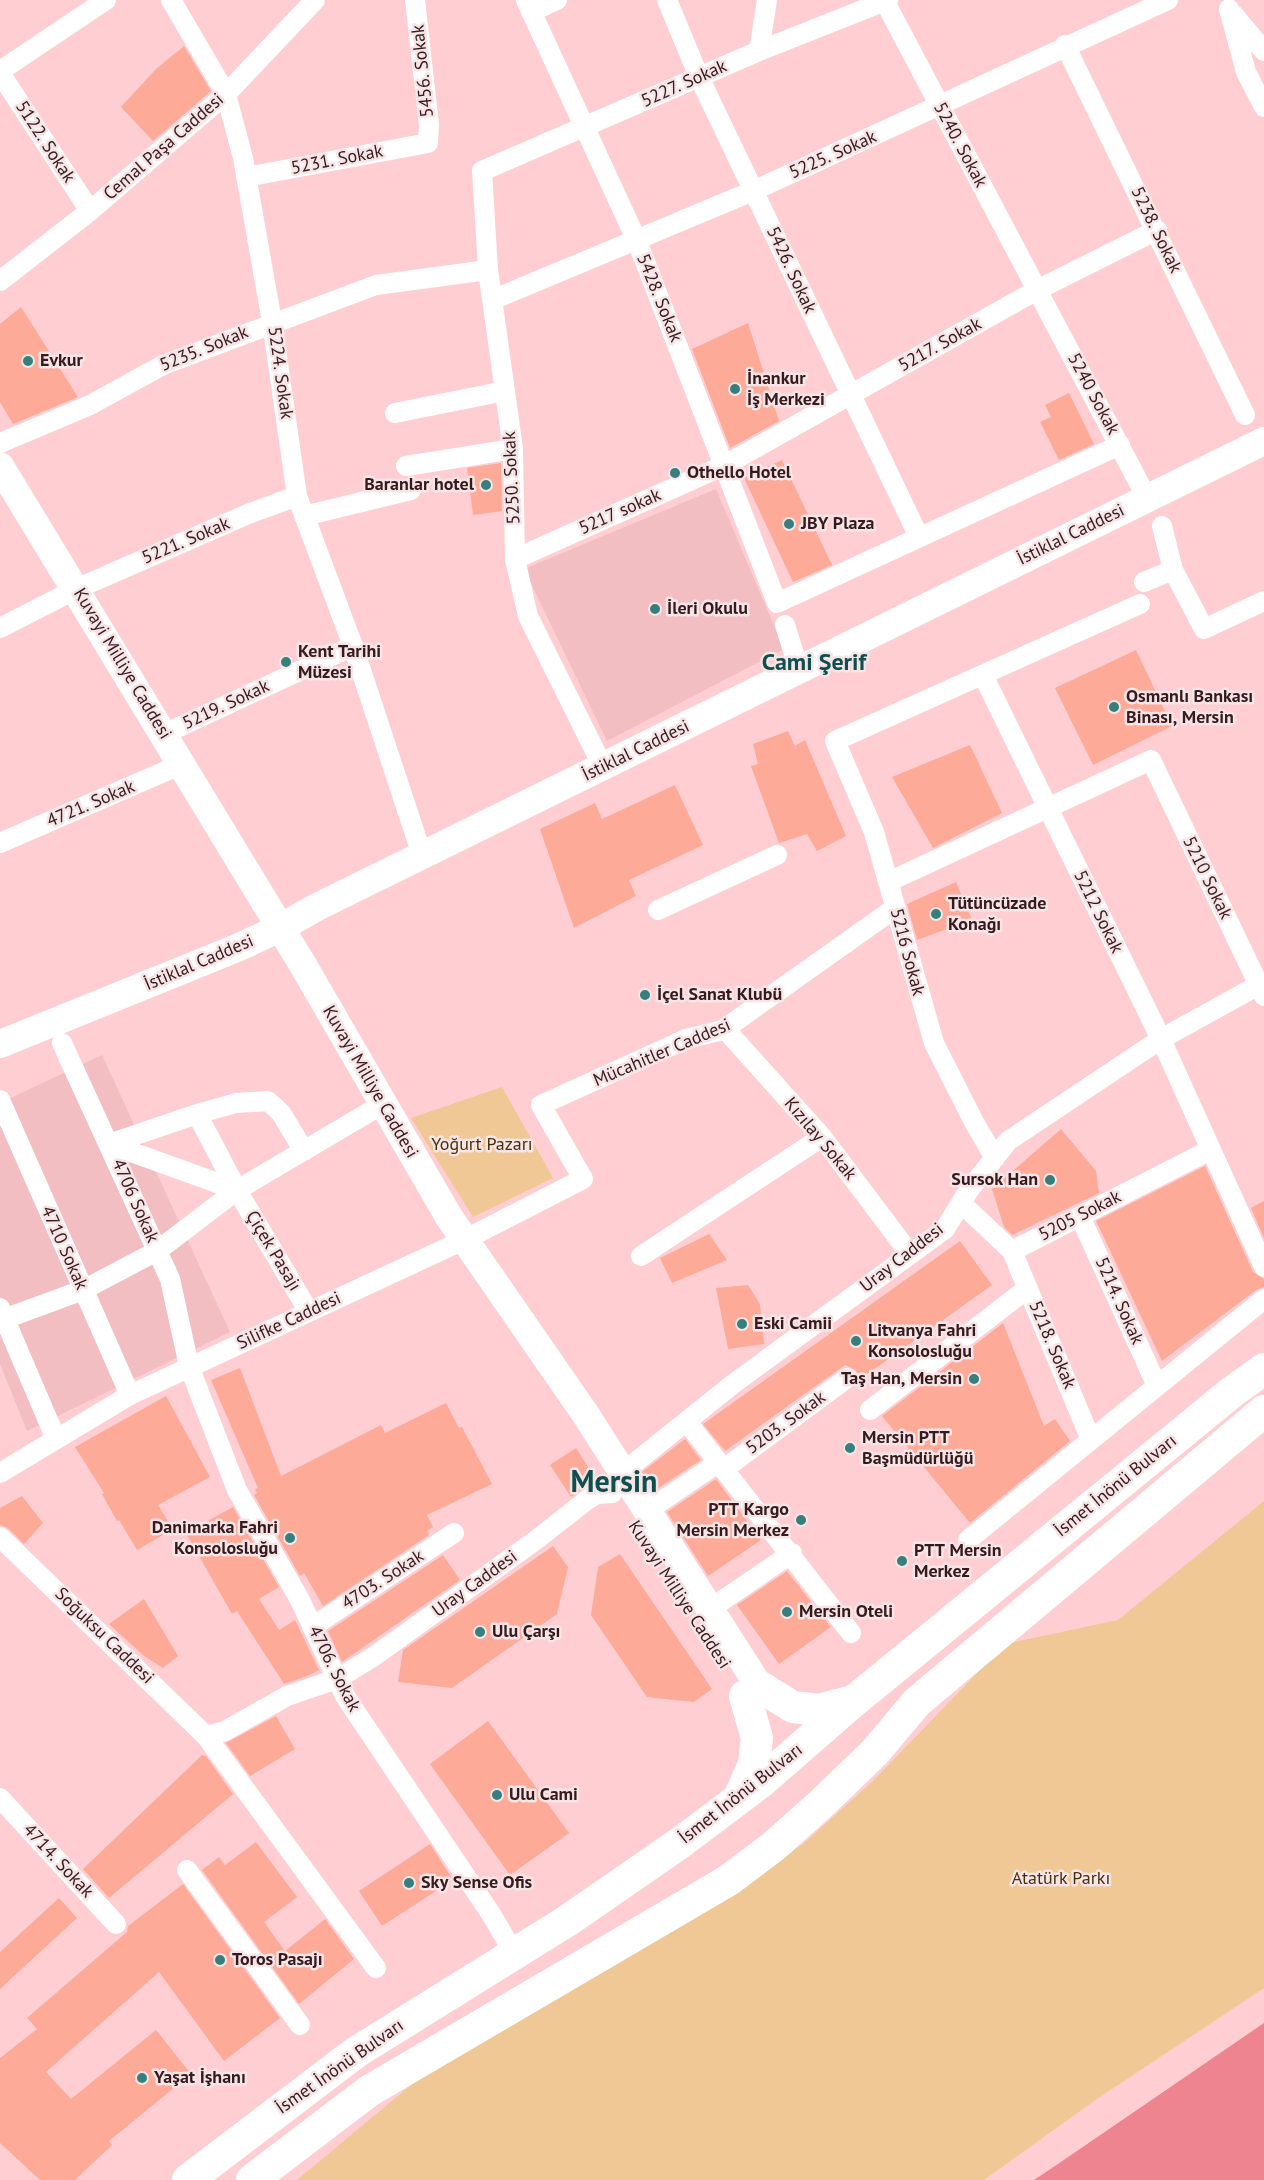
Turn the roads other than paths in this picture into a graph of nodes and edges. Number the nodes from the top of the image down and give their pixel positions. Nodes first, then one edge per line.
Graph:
1 (106, 0) edge
2 (171, 0) edge
3 (315, 0) edge
4 (415, 0) edge
5 (557, 0) edge
6 (667, 0) edge
7 (753, 0) edge
8 (767, 0) edge
9 (1168, 0) edge
10 (885, 1) edge
11 (1226, 5) edge
12 (529, 6) edge
13 (763, 24) junction
14 (1065, 45) junction
15 (759, 51) junction
16 (1264, 51) edge
17 (0, 72) edge
18 (699, 77) junction
19 (226, 94) junction
20 (939, 107) junction
21 (1264, 107) edge
22 (584, 128) junction
23 (428, 143) joint
24 (482, 171) joint
25 (246, 177) junction
26 (753, 191) junction
27 (90, 211) junction
28 (1157, 230) junction
29 (636, 241) junction
30 (488, 270) junction
31 (0, 281) edge
32 (1038, 290) junction
33 (492, 300) junction
34 (272, 322) junction
35 (505, 391) junction
36 (851, 396) junction
37 (395, 412) dead end
38 (1245, 415) dead end
39 (1264, 441) edge
40 (0, 443) edge
41 (1120, 445) junction
42 (513, 449) junction
43 (724, 465) junction
44 (0, 466) edge
45 (406, 466) dead end
46 (411, 490) dead end
47 (297, 496) junction
48 (1147, 498) junction
49 (304, 516) junction
50 (1162, 526) dead end
51 (919, 537) junction
52 (515, 559) junction
53 (1173, 570) junction
54 (1144, 582) dead end
55 (76, 589) junction
56 (1264, 602) edge
57 (1140, 604) dead end
58 (785, 625) dead end
59 (0, 628) edge
60 (353, 646) junction
61 (799, 670) junction
62 (983, 675) junction
63 (164, 734) junction
64 (182, 764) junction
65 (603, 766) junction
66 (1048, 809) junction
67 (0, 843) edge
68 (422, 855) junction
69 (777, 855) dead end
70 (888, 882) junction
71 (895, 908) junction
72 (658, 910) dead end
73 (280, 928) junction
74 (1262, 988) edge
75 (724, 1029) junction
76 (1161, 1039) junction
77 (62, 1043) dead end
78 (0, 1044) edge
79 (0, 1100) edge
80 (383, 1104) junction
81 (197, 1114) junction
82 (822, 1137) junction
83 (109, 1144) junction
84 (1210, 1150) junction
85 (304, 1151) junction
86 (995, 1158) junction
87 (584, 1179) joint
88 (237, 1190) junction
89 (961, 1203) junction
90 (1080, 1216) junction
91 (466, 1239) junction
92 (157, 1251) junction
93 (1012, 1251) junction
94 (910, 1254) junction
95 (641, 1256) dead end
96 (1264, 1267) edge
97 (1028, 1288) junction
98 (83, 1290) junction
99 (1264, 1299) edge
100 (309, 1312) junction
101 (2, 1314) edge
102 (189, 1366) junction
103 (1264, 1369) edge
104 (847, 1378) dead end
105 (1157, 1386) junction
106 (130, 1395) junction
107 (870, 1410) dead end
108 (1264, 1411) edge
109 (687, 1422) junction
110 (56, 1439) junction
111 (1091, 1440) junction
112 (722, 1465) junction
113 (0, 1473) edge
114 (617, 1483) junction
115 (647, 1511) junction
116 (454, 1533) dead end
117 (0, 1537) edge
118 (968, 1540) dead end
119 (792, 1553) junction
120 (710, 1609) junction
121 (312, 1627) junction
122 (851, 1633) dead end
123 (337, 1679) junction
124 (752, 1691) junction
125 (854, 1701) junction
126 (206, 1736) junction
127 (0, 1798) edge
128 (738, 1800) junction
129 (187, 1870) dead end
130 (116, 1924) dead end
131 (514, 1953) junction
132 (376, 1968) dead end
133 (300, 2025) dead end
134 (188, 2180) edge
135 (252, 2180) edge

1 - 17 street
2 - 19 street, 5224. Sokak
3 - 19 street, Cemal Paşa Caddesi
4 - 23 street, 5456. Sokak
5 - 12 street
6 - 18 street, 5426. Sokak
7 - 13 street
8 - 13 street
9 - 14 street, 5225. Sokak
10 - 15 street, 5227. Sokak
10 - 20 street, 5240. Sokak
11 - 16 street
11 - 21 street
12 - 22 street, 5428. Sokak
13 - 15 street
14 - 20 street, 5225. Sokak
14 - 28 street, 5238. Sokak
15 - 18 street, 5227. Sokak
17 - 27 street, 5122. Sokak
18 - 22 street, 5227. Sokak
18 - 26 street, 5426. Sokak
19 - 25 street, 5224. Sokak
19 - 27 street, Cemal Paşa Caddesi
20 - 26 street, 5225. Sokak
20 - 32 street, 5240. Sokak
22 - 24 street, 5227. Sokak
22 - 29 street, 5428. Sokak
23 - 25 street, 5231. Sokak
24 - 30 street, 5250. Sokak
25 - 34 street, 5224. Sokak
26 - 29 street, 5225. Sokak
26 - 36 street, 5426. Sokak
27 - 31 street, Cemal Paşa Caddesi
28 - 32 street, 5217. Sokak
28 - 38 street, 5238. Sokak
29 - 33 street, 5225. Sokak
29 - 43 street, 5428. Sokak
30 - 33 street, 5250. Sokak
30 - 34 street, 5235. Sokak
32 - 36 street, 5217. Sokak
32 - 41 street, 5240 Sokak
33 - 35 street, 5250. Sokak
34 - 40 street, 5235. Sokak
34 - 47 street, 5224. Sokak
35 - 37 street
35 - 42 street, 5250. Sokak
36 - 43 street, 5217. Sokak
36 - 51 street, 5426. Sokak
39 - 48 street, İstiklal Caddesi
41 - 48 street, 5240 Sokak
41 - 51 street
42 - 45 street
42 - 52 street, 5250. Sokak
43 - 51 street, 5428. Sokak
43 - 52 street, 5217 sokak
44 - 55 street, Kuvayi Milliye Caddesi
46 - 49 street
47 - 49 street, 5224. Sokak
47 - 55 street, 5221. Sokak
48 - 61 street, İstiklal Caddesi
49 - 60 street, 5224. Sokak
50 - 53 street
52 - 65 street, 5250. Sokak
53 - 54 street
53 - 56 street
55 - 59 street, 5221. Sokak
55 - 63 street, Kuvayi Milliye Caddesi
57 - 62 street
58 - 61 street
60 - 63 street, 5219. Sokak
60 - 68 street, 5224. Sokak
61 - 65 street, İstiklal Caddesi
62 - 66 street, 5212 Sokak
62 - 70 street, 5216 Sokak
63 - 64 street, Kuvayi Milliye Caddesi
64 - 67 street, 4721. Sokak
64 - 73 street, Kuvayi Milliye Caddesi
65 - 68 street, İstiklal Caddesi
66 - 70 street
66 - 74 street, 5210 Sokak
66 - 76 street, 5212 Sokak
68 - 73 street, İstiklal Caddesi
69 - 72 street
70 - 71 street, 5216 Sokak
71 - 75 street, Mücahitler Caddesi
71 - 86 street, 5216 Sokak
73 - 78 street, İstiklal Caddesi
73 - 80 street, Kuvayi Milliye Caddesi
74 - 76 street, Uray Caddesi
75 - 82 street, Kızılay Sokak
75 - 87 street, Mücahitler Caddesi
76 - 84 street, 5212 Sokak
76 - 86 street, Uray Caddesi
77 - 83 street, 4706 Sokak
79 - 98 street, 4710 Sokak
80 - 85 street, Çiçek Pasajı
80 - 91 street, Kuvayi Milliye Caddesi
81 - 83 street
81 - 85 street
81 - 88 street, Çiçek Pasajı
82 - 94 street, Kızılay Sokak
82 - 95 street
83 - 88 street, Çiçek Pasajı
83 - 92 street, 4706 Sokak
84 - 90 street, 5205 Sokak
84 - 96 street, 5212 Sokak
85 - 88 street, Çiçek Pasajı
86 - 89 street, Uray Caddesi
87 - 91 street, Silifke Caddesi
88 - 92 street, Çiçek Pasajı
88 - 100 street, Çiçek Pasajı
89 - 93 street
89 - 94 street, Uray Caddesi
90 - 93 street, 5205 Sokak
90 - 105 street, 5214. Sokak
91 - 100 street, Silifke Caddesi
91 - 114 street, Kuvayi Milliye Caddesi
92 - 98 street, Çiçek Pasajı
92 - 102 street, 4706 Sokak
93 - 97 street, 5218. Sokak
94 - 109 street, Uray Caddesi
97 - 107 street
97 - 111 street, 5218. Sokak
98 - 101 street, Çiçek Pasajı
98 - 106 street, 4710 Sokak
99 - 105 street
100 - 102 street, Silifke Caddesi
101 - 110 street
102 - 106 street, Silifke Caddesi
102 - 121 street, 4706. Sokak
103 - 125 main road, İsmet İnönü Bulvarı
104 - 112 street, 5203. Sokak
105 - 111 street
106 - 110 street, Silifke Caddesi
108 - 135 main road, İsmet İnönü Bulvarı
109 - 112 street
109 - 114 street, Uray Caddesi
110 - 113 street, Silifke Caddesi
111 - 118 street
112 - 115 street, 5203. Sokak
112 - 119 street
114 - 115 street, Kuvayi Milliye Caddesi
114 - 123 street, Uray Caddesi
114 - 124 street, Kuvayi Milliye Caddesi
115 - 120 street, Kuvayi Milliye Caddesi
116 - 121 street, 4703. Sokak
117 - 126 street, Soğuksu Caddesi
119 - 120 street
119 - 122 street
120 - 124 street, Kuvayi Milliye Caddesi
121 - 123 street, 4706. Sokak
123 - 126 street, Uray Caddesi
123 - 131 street, 4706. Sokak
124 - 125 main road
124 - 128 main road
125 - 128 main road, İsmet İnönü Bulvarı
126 - 132 street, Soğuksu Caddesi
127 - 130 street, 4714. Sokak
128 - 131 main road, İsmet İnönü Bulvarı
129 - 133 street
131 - 134 main road, İsmet İnönü Bulvarı

